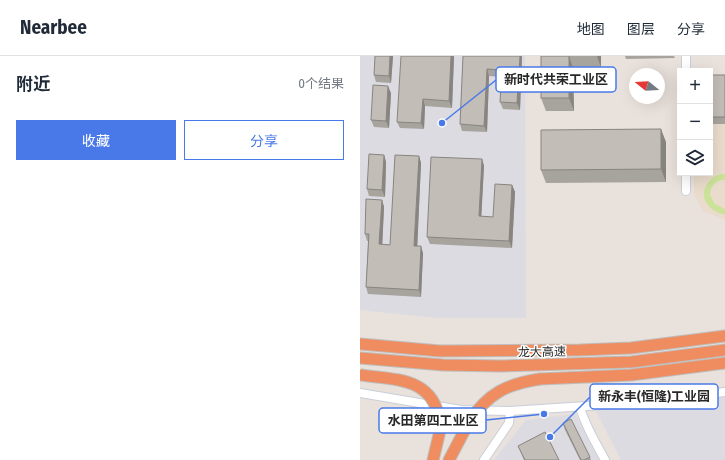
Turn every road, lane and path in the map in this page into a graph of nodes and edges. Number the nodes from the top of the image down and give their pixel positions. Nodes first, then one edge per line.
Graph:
1 (686, 56) edge
2 (686, 68) edge
3 (686, 176) edge
4 (686, 191) dead end
5 (725, 336) edge
6 (360, 344) edge
7 (725, 350) edge
8 (360, 358) edge
9 (725, 363) edge
10 (360, 375) edge
11 (725, 392) edge
12 (360, 393) edge
13 (580, 407) junction
14 (510, 411) junction
15 (455, 449) junction
16 (433, 460) edge
17 (446, 460) edge
18 (450, 460) edge
19 (484, 460) edge
20 (604, 460) edge

1 - 2 street
3 - 4 street
5 - 6 highway, 龙大高速
7 - 8 highway, 龙大高速
9 - 15 highway, bridge
10 - 16 highway, bridge
11 - 13 street
12 - 14 street
13 - 14 street
13 - 20 street
14 - 19 street
15 - 17 highway
15 - 18 highway

